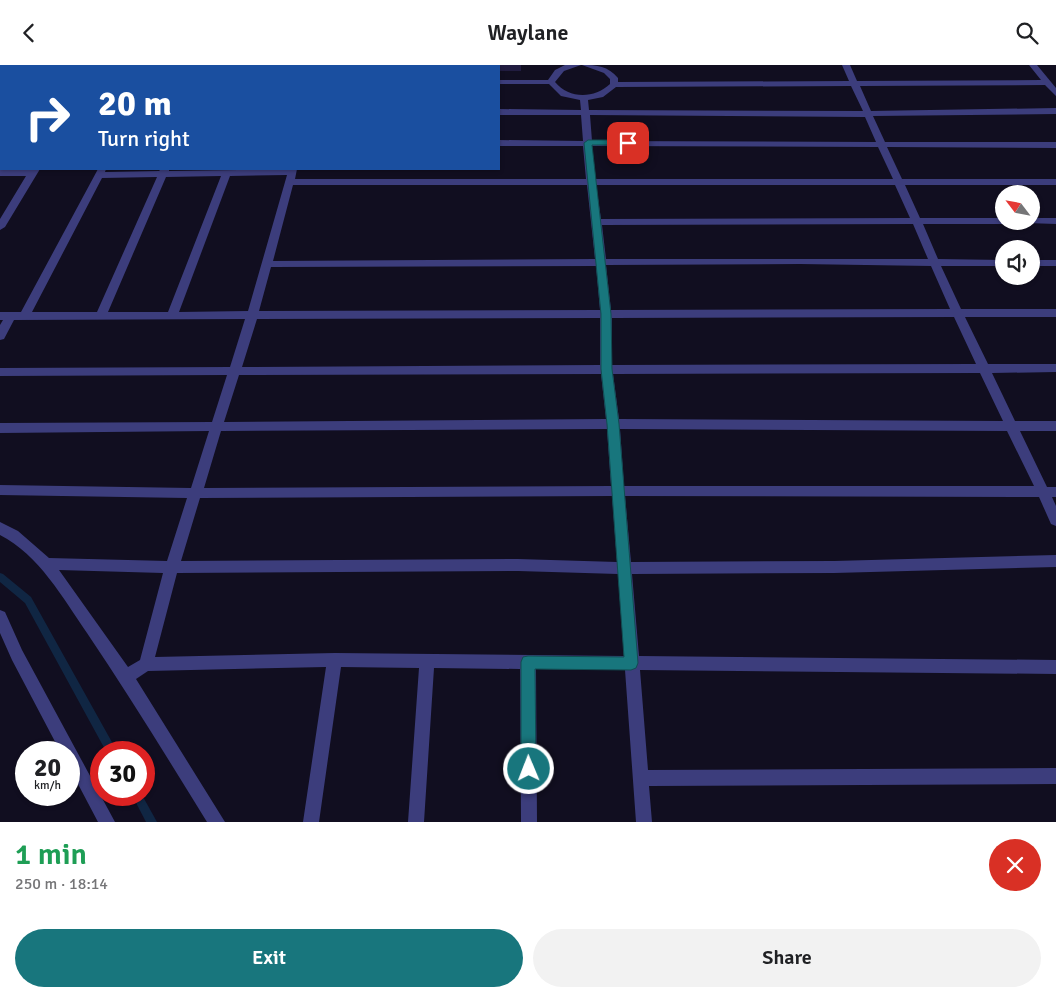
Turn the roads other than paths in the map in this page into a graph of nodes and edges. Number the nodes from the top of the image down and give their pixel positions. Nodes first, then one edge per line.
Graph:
1 (577, 65) edge
2 (586, 65) edge
3 (846, 65) edge
4 (1033, 65) edge
5 (500, 82) edge
6 (551, 82) junction
7 (1047, 82) junction
8 (855, 83) junction
9 (614, 85) junction
10 (1056, 93) edge
11 (584, 98) junction
12 (1056, 111) edge
13 (500, 112) edge
14 (586, 114) junction
15 (868, 114) junction
16 (500, 143) edge
17 (588, 143) junction
18 (884, 145) junction
19 (1056, 145) edge
20 (34, 171) edge
21 (227, 171) edge
22 (101, 172) edge
23 (164, 172) edge
24 (0, 173) edge
25 (291, 175) edge
26 (900, 182) junction
27 (1056, 182) edge
28 (591, 183) junction
29 (0, 209) edge
30 (11, 209) junction
31 (598, 221) junction
32 (995, 221) edge
33 (1040, 221) edge
34 (1056, 221) edge
35 (917, 222) junction
36 (0, 227) edge
37 (600, 262) junction
38 (995, 263) edge
39 (1040, 263) edge
40 (1056, 263) edge
41 (267, 264) junction
42 (936, 264) junction
43 (957, 312) junction
44 (1056, 313) edge
45 (606, 314) junction
46 (24, 315) junction
47 (5, 316) edge
48 (101, 316) junction
49 (172, 316) junction
50 (252, 316) junction
51 (0, 337) edge
52 (985, 367) junction
53 (1056, 368) edge
54 (235, 369) junction
55 (606, 369) junction
56 (0, 372) edge
57 (613, 424) junction
58 (1011, 426) junction
59 (1056, 426) edge
60 (0, 428) edge
61 (218, 428) junction
62 (0, 490) edge
63 (618, 491) junction
64 (1042, 492) junction
65 (1056, 492) edge
66 (195, 493) junction
67 (1056, 520) edge
68 (0, 528) edge
69 (1056, 561) edge
70 (46, 564) junction
71 (172, 567) junction
72 (624, 568) junction
73 (0, 617) edge
74 (335, 661) junction
75 (428, 661) junction
76 (528, 662) junction
77 (631, 663) junction
78 (146, 664) junction
79 (1056, 667) edge
80 (126, 677) junction
81 (1056, 776) edge
82 (640, 778) junction
83 (107, 822) edge
84 (217, 822) edge
85 (311, 822) edge
86 (416, 822) edge
87 (529, 822) edge
88 (644, 822) edge

1 - 6 street
2 - 9 street
3 - 8 street
4 - 7 street
5 - 6 street
6 - 11 street
7 - 8 street
7 - 10 street
8 - 9 street
8 - 15 street
9 - 11 street
11 - 14 street
12 - 15 street
13 - 14 street
14 - 15 street
14 - 17 street
15 - 18 street
16 - 17 street
17 - 18 street
17 - 28 street
18 - 19 street
18 - 26 street
20 - 24 street
20 - 30 street
21 - 23 street
21 - 25 street
21 - 49 street
22 - 23 street
22 - 46 street
23 - 48 street
25 - 28 street
25 - 41 street
26 - 27 street
26 - 28 street
26 - 35 street
28 - 31 street
29 - 30 street
30 - 36 street
31 - 35 street
31 - 37 street
32 - 35 street
33 - 34 street
35 - 42 street
37 - 41 street
37 - 42 street
37 - 45 street
38 - 42 street
39 - 40 street
41 - 50 street
42 - 43 street
43 - 44 street
43 - 45 street
43 - 52 street
45 - 50 street
45 - 55 street
46 - 47 street
46 - 48 street
47 - 51 street
48 - 49 street
49 - 50 street
50 - 54 street
52 - 53 street
52 - 55 street
52 - 58 street
54 - 55 street
54 - 56 street
54 - 61 street
55 - 57 street
57 - 58 street
57 - 61 street
57 - 63 street
58 - 59 street
58 - 64 street
60 - 61 street
61 - 66 street
62 - 66 street
63 - 64 street
63 - 66 street
63 - 72 street
64 - 65 street
64 - 67 street
66 - 71 street
68 - 70 street
69 - 72 street
70 - 71 street
70 - 80 street
71 - 72 street
71 - 78 street
72 - 77 street
73 - 83 street
74 - 75 street
74 - 78 street
74 - 85 street
75 - 76 street
75 - 86 street
76 - 77 street
76 - 87 street
77 - 79 street
77 - 82 street
78 - 80 street
80 - 84 street
81 - 82 street
82 - 88 street

